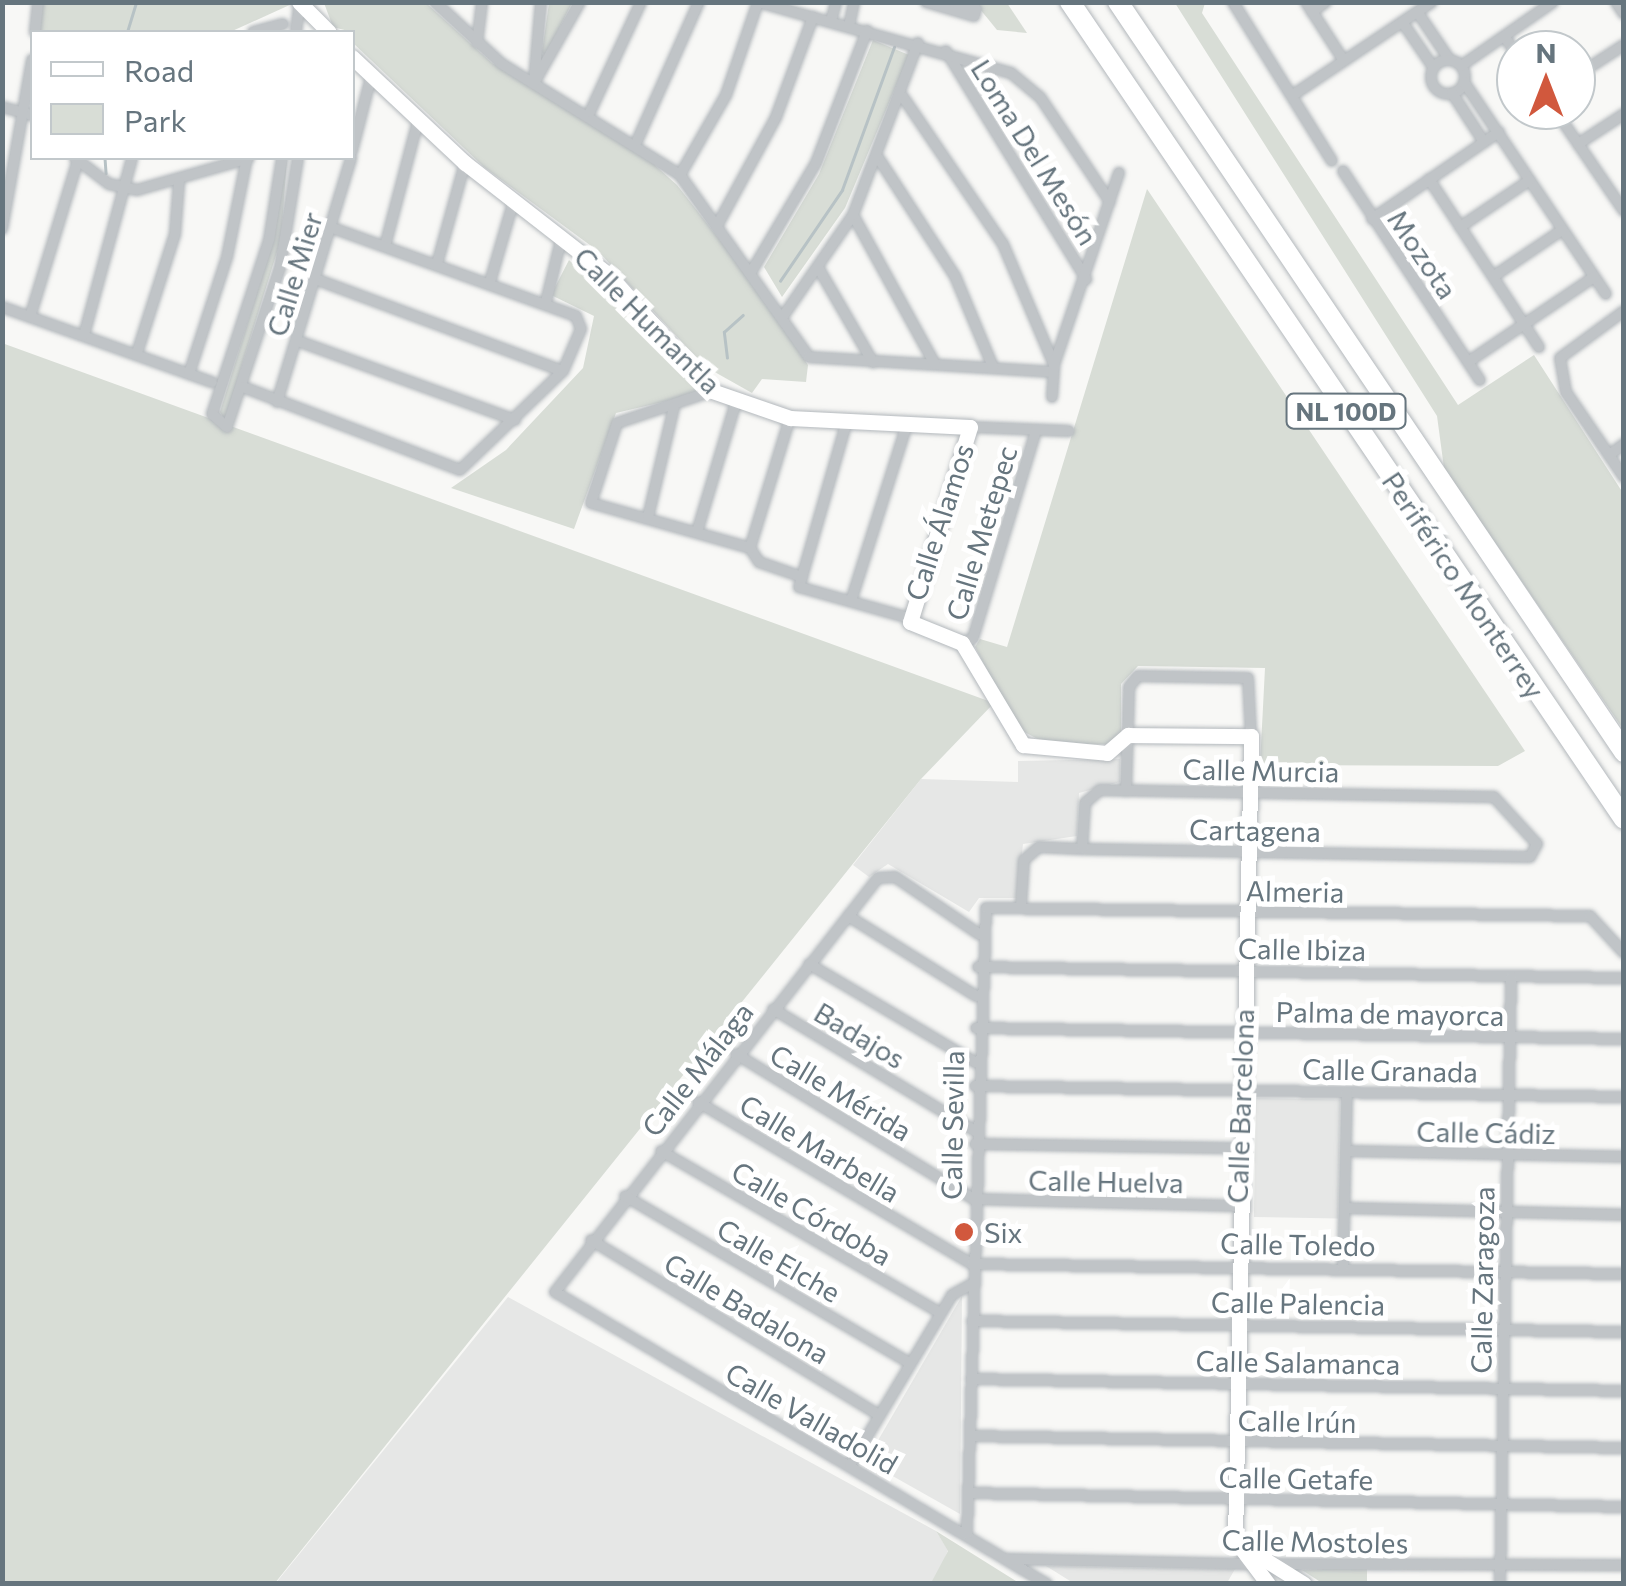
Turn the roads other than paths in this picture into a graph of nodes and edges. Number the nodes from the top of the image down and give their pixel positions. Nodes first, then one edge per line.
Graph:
1 (38, 2) edge
2 (434, 2) edge
3 (482, 2) edge
4 (541, 2) edge
5 (580, 2) edge
6 (641, 2) edge
7 (700, 2) edge
8 (758, 2) edge
9 (836, 2) edge
10 (854, 2) edge
11 (926, 2) edge
12 (954, 2) edge
13 (1070, 2) edge
14 (1118, 2) edge
15 (1233, 2) edge
16 (1326, 2) edge
17 (1432, 2) edge
18 (1553, 2) edge
19 (1616, 2) edge
20 (1309, 7) edge
21 (307, 12) edge
22 (1418, 13) junction
23 (1624, 14) edge
24 (814, 17) junction
25 (831, 21) junction
26 (1402, 23) junction
27 (282, 24) dead end
28 (849, 26) junction
29 (35, 30) edge
30 (263, 30) edge
31 (328, 30) edge
32 (1515, 30) edge
33 (867, 31) junction
34 (477, 43) junction
35 (1496, 43) edge
36 (918, 44) junction
37 (1624, 44) edge
38 (946, 50) junction
39 (1449, 59) junction
40 (355, 60) edge
41 (1344, 61) junction
42 (1596, 63) edge
43 (1433, 66) junction
44 (1461, 66) junction
45 (371, 77) junction
46 (1464, 82) junction
47 (534, 83) junction
48 (1452, 93) junction
49 (1293, 95) junction
50 (903, 97) junction
51 (2, 107) edge
52 (590, 112) junction
53 (30, 114) edge
54 (1624, 114) edge
55 (418, 120) junction
56 (1568, 130) edge
57 (1499, 132) junction
58 (355, 142) edge
59 (637, 142) junction
60 (1484, 142) junction
61 (1578, 144) junction
62 (879, 159) junction
63 (76, 160) edge
64 (78, 160) edge
65 (132, 160) edge
66 (238, 160) edge
67 (243, 160) edge
68 (282, 160) edge
69 (298, 160) edge
70 (350, 160) edge
71 (1332, 161) dead end
72 (466, 163) junction
73 (1343, 171) dead end
74 (1118, 173) dead end
75 (680, 176) junction
76 (1429, 179) junction
77 (1530, 180) junction
78 (180, 182) junction
79 (1624, 186) edge
80 (127, 190) junction
81 (1612, 194) junction
82 (514, 200) junction
83 (1110, 202) junction
84 (1624, 211) edge
85 (852, 216) junction
86 (1372, 218) junction
87 (718, 224) junction
88 (1460, 227) junction
89 (333, 228) junction
90 (2, 229) edge
91 (1562, 230) junction
92 (562, 234) junction
93 (385, 246) junction
94 (437, 264) junction
95 (753, 269) junction
96 (819, 269) junction
97 (1494, 276) junction
98 (1086, 278) junction
99 (1594, 278) junction
100 (318, 280) junction
101 (490, 282) junction
102 (1606, 294) dead end
103 (546, 302) junction
104 (2, 307) edge
105 (1624, 311) edge
106 (784, 315) junction
107 (30, 317) junction
108 (1524, 324) junction
109 (84, 335) junction
110 (298, 341) junction
111 (1539, 347) dead end
112 (136, 354) junction
113 (873, 362) junction
114 (1468, 362) junction
115 (935, 364) junction
116 (993, 367) junction
117 (1054, 369) junction
118 (563, 371) junction
119 (189, 374) junction
120 (1480, 380) dead end
121 (212, 382) dead end
122 (243, 387) junction
123 (712, 391) junction
124 (1052, 397) dead end
125 (277, 402) junction
126 (736, 402) junction
127 (674, 407) junction
128 (790, 418) junction
129 (515, 420) junction
130 (847, 422) junction
131 (907, 424) junction
132 (970, 427) junction
133 (1036, 430) junction
134 (1069, 430) dead end
135 (1624, 444) edge
136 (1609, 455) junction
137 (1624, 477) edge
138 (648, 517) junction
139 (697, 532) junction
140 (750, 548) junction
141 (802, 577) junction
142 (851, 601) junction
143 (909, 618) junction
144 (962, 643) junction
145 (1128, 736) junction
146 (1251, 736) junction
147 (1624, 752) edge
148 (1126, 792) junction
149 (1249, 792) junction
150 (1624, 819) edge
151 (1082, 849) junction
152 (1246, 852) junction
153 (1535, 853) joint
154 (994, 905) joint
155 (1021, 906) junction
156 (1245, 913) junction
157 (848, 916) junction
158 (979, 934) junction
159 (1624, 953) edge
160 (809, 964) junction
161 (978, 967) junction
162 (1244, 970) junction
163 (1511, 977) junction
164 (1624, 978) edge
165 (976, 996) junction
166 (773, 1009) junction
167 (976, 1028) junction
168 (1242, 1034) junction
169 (1510, 1036) junction
170 (1624, 1040) edge
171 (736, 1054) junction
172 (976, 1062) junction
173 (976, 1086) junction
174 (1239, 1090) junction
175 (1347, 1092) junction
176 (1509, 1095) junction
177 (1624, 1096) edge
178 (698, 1102) junction
179 (974, 1130) junction
180 (974, 1144) junction
181 (1238, 1148) junction
182 (661, 1150) junction
183 (1347, 1151) junction
184 (1506, 1154) junction
185 (1624, 1157) edge
186 (624, 1196) junction
187 (974, 1200) junction
188 (1237, 1206) junction
189 (1345, 1208) junction
190 (1506, 1213) junction
191 (1624, 1214) edge
192 (591, 1240) junction
193 (972, 1264) junction
194 (1236, 1264) junction
195 (1342, 1267) junction
196 (1505, 1272) junction
197 (1624, 1274) edge
198 (972, 1284) junction
199 (555, 1292) joint
200 (940, 1314) junction
201 (972, 1322) junction
202 (1235, 1324) junction
203 (1502, 1330) junction
204 (1624, 1332) edge
205 (910, 1363) junction
206 (971, 1380) junction
207 (1236, 1382) junction
208 (1502, 1390) junction
209 (1624, 1390) edge
210 (879, 1415) junction
211 (970, 1436) junction
212 (1235, 1442) junction
213 (1501, 1447) junction
214 (1624, 1448) edge
215 (850, 1465) junction
216 (968, 1492) junction
217 (1234, 1500) junction
218 (1500, 1505) junction
219 (1624, 1507) edge
220 (967, 1534) junction
221 (1235, 1540) junction
222 (1006, 1559) junction
223 (1246, 1564) junction
224 (1270, 1564) junction
225 (1500, 1565) junction
226 (1624, 1566) edge
227 (1264, 1582) edge
228 (1047, 1584) edge
229 (1304, 1584) edge
230 (1500, 1584) edge

1 - 29 street
2 - 34 street
3 - 34 street
4 - 47 street
5 - 47 street
6 - 52 street
7 - 59 street
8 - 24 street
8 - 75 street
9 - 25 street
10 - 28 street
11 - 12 street
13 - 150 highway, Periférico Monterrey / NL 100D
14 - 147 highway, Periférico Monterrey / NL 100D
15 - 49 street
16 - 20 street
17 - 22 street
18 - 32 street
19 - 23 street
20 - 41 street
21 - 31 street
22 - 26 street
22 - 39 street
24 - 25 street
24 - 87 street
25 - 28 street
26 - 41 street
26 - 43 street
27 - 30 street
28 - 33 street
33 - 36 street
33 - 95 street
34 - 47 street
35 - 44 street
36 - 38 street
36 - 50 street
37 - 42 street
38 - 83 street
38 - 98 street, Loma Del Mesón
39 - 43 street
39 - 44 street
40 - 45 street, Calle Humantla
41 - 49 street
43 - 48 street
44 - 46 street
45 - 55 street, Calle Humantla
45 - 58 street, Calle Mier
46 - 48 street
46 - 57 street
47 - 52 street
48 - 60 street
49 - 71 street
50 - 62 street
50 - 117 street
51 - 53 street
52 - 59 street
53 - 90 street
54 - 61 street
55 - 72 street, Calle Humantla
55 - 93 street
56 - 61 street
57 - 60 street
57 - 77 street
59 - 75 street
60 - 76 street
61 - 81 street
62 - 85 street
62 - 116 street
63 - 107 street
64 - 80 street
65 - 80 street
66 - 78 street
67 - 119 street
68 - 122 street
69 - 122 street
70 - 89 street, Calle Mier
72 - 82 street, Calle Humantla
72 - 94 street
73 - 86 street, Mozota
74 - 83 street
75 - 87 street
76 - 86 street
76 - 88 street
77 - 88 street
77 - 91 street
78 - 80 street
78 - 112 street
79 - 81 street
80 - 109 street
81 - 84 street
82 - 92 street, Calle Humantla
82 - 101 street
83 - 98 street
85 - 96 street
85 - 115 street
86 - 114 street, Mozota
87 - 95 street
88 - 97 street
89 - 93 street
89 - 100 street, Calle Mier
91 - 97 street
91 - 99 street
92 - 103 street
92 - 123 street, Calle Humantla
93 - 94 street
94 - 101 street
95 - 106 street
96 - 106 street
96 - 113 street
97 - 108 street
98 - 117 street
99 - 102 street
99 - 108 street
100 - 110 street, Calle Mier
100 - 118 street
101 - 103 street
103 - 118 street
104 - 107 street
105 - 136 street
106 - 113 street
107 - 109 street
108 - 111 street
108 - 114 street
109 - 112 street
110 - 125 street, Calle Mier
110 - 129 street
112 - 119 street
113 - 115 street
114 - 120 street, Mozota
115 - 116 street
116 - 117 street
117 - 124 street
118 - 129 street
119 - 121 street
122 - 125 street
123 - 126 street, Calle Humantla
123 - 127 street
125 - 129 street
126 - 128 street, Calle Humantla
126 - 139 street
127 - 138 street
127 - 138 street
128 - 130 street, Calle Humantla
128 - 140 street
130 - 131 street, Calle Humantla
130 - 141 street
131 - 132 street, Calle Humantla
131 - 142 street
132 - 133 street, Calle Humantla
132 - 143 street, Calle Álamos
133 - 134 street, Calle Humantla
133 - 144 street, Calle Metepec
135 - 136 street
136 - 137 street
138 - 139 street
139 - 140 street
140 - 141 street
141 - 142 street
142 - 143 street
143 - 144 street
144 - 145 street
145 - 146 street
145 - 146 street, Calle Barcelona
145 - 148 street
146 - 149 street, Calle Barcelona
148 - 149 street, Calle Murcia
148 - 151 street, Calle Murcia
149 - 152 street, Calle Barcelona
149 - 153 street, Calle Murcia
151 - 152 street, Cartagena
151 - 155 street, Cartagena
152 - 153 street, Cartagena
152 - 156 street, Calle Barcelona
154 - 155 street, Almeria
154 - 158 street, Calle Sevilla
155 - 156 street, Almeria
156 - 159 street, Almeria
156 - 162 street, Calle Barcelona
157 - 158 street, Calle Málaga
157 - 160 street, Calle Málaga
157 - 165 street
158 - 161 street, Calle Sevilla
160 - 166 street, Calle Málaga
160 - 172 street
161 - 162 street, Calle Ibiza
161 - 165 street, Calle Sevilla
162 - 163 street, Calle Ibiza
162 - 168 street, Calle Barcelona
163 - 164 street, Calle Ibiza
163 - 169 street, Calle Zaragoza
165 - 167 street, Calle Sevilla
166 - 171 street, Calle Málaga
166 - 179 street, Badajos
167 - 168 street, Palma de mayorca
167 - 172 street, Calle Sevilla
168 - 169 street, Palma de mayorca
168 - 174 street, Calle Barcelona
169 - 170 street, Palma de mayorca
169 - 176 street, Calle Zaragoza
171 - 178 street, Calle Málaga
171 - 187 street, Calle Mérida
172 - 173 street, Calle Sevilla
173 - 174 street, Calle Granada
173 - 179 street, Calle Sevilla
174 - 175 street, Calle Granada
174 - 181 street, Calle Barcelona
175 - 176 street, Calle Granada
175 - 183 street
176 - 177 street, Calle Granada
176 - 184 street, Calle Zaragoza
178 - 182 street, Calle Málaga
178 - 193 street, Calle Marbella
179 - 180 street, Calle Sevilla
180 - 181 street
180 - 187 street, Calle Sevilla
181 - 188 street, Calle Barcelona
182 - 186 street, Calle Málaga
182 - 200 street, Calle Córdoba
183 - 184 street, Calle Cádiz
183 - 189 street
184 - 185 street, Calle Cádiz
184 - 190 street, Calle Zaragoza
186 - 192 street, Calle Málaga
186 - 205 street, Calle Elche
187 - 188 street, Calle Huelva
187 - 193 street, Calle Sevilla
188 - 194 street, Calle Barcelona
189 - 190 street
189 - 195 street
190 - 191 street
190 - 196 street, Calle Zaragoza
192 - 199 street, Calle Málaga
192 - 210 street, Calle Badalona
193 - 194 street, Calle Toledo
193 - 198 street, Calle Sevilla
194 - 195 street, Calle Toledo
194 - 202 street, Calle Barcelona
195 - 196 street, Calle Toledo
196 - 197 street, Calle Toledo
196 - 203 street, Calle Zaragoza
198 - 200 street
198 - 201 street, Calle Sevilla
199 - 215 street, Calle Valladolid
200 - 205 street
201 - 202 street, Calle Palencia
201 - 206 street, Calle Sevilla
202 - 203 street, Calle Palencia
202 - 207 street, Calle Barcelona
203 - 204 street, Calle Palencia
203 - 208 street, Calle Zaragoza
205 - 210 street
206 - 207 street, Calle Salamanca
206 - 211 street, Calle Sevilla
207 - 208 street, Calle Salamanca
207 - 212 street, Calle Barcelona
208 - 209 street, Calle Salamanca
208 - 213 street, Calle Zaragoza
210 - 215 street
211 - 212 street, Calle Irún
211 - 216 street, Calle Sevilla
212 - 213 street, Calle Irún
212 - 217 street, Calle Barcelona
213 - 214 street, Calle Irún
213 - 218 street, Calle Zaragoza
215 - 220 street, Calle Valladolid
216 - 217 street, Calle Getafe
216 - 220 street, Calle Sevilla
217 - 218 street, Calle Getafe
217 - 221 street, Calle Barcelona
218 - 219 street, Calle Getafe
218 - 225 street, Calle Zaragoza
220 - 222 street, Calle Valladolid
221 - 223 street, Calle Barcelona
221 - 224 street
222 - 223 street, Calle Mostoles
222 - 228 street, Calle Valladolid
223 - 224 street, Calle Mostoles
223 - 227 street
224 - 225 street, Calle Mostoles
224 - 227 street
224 - 229 street
225 - 226 street, Calle Mostoles
225 - 230 street, Calle Zaragoza

